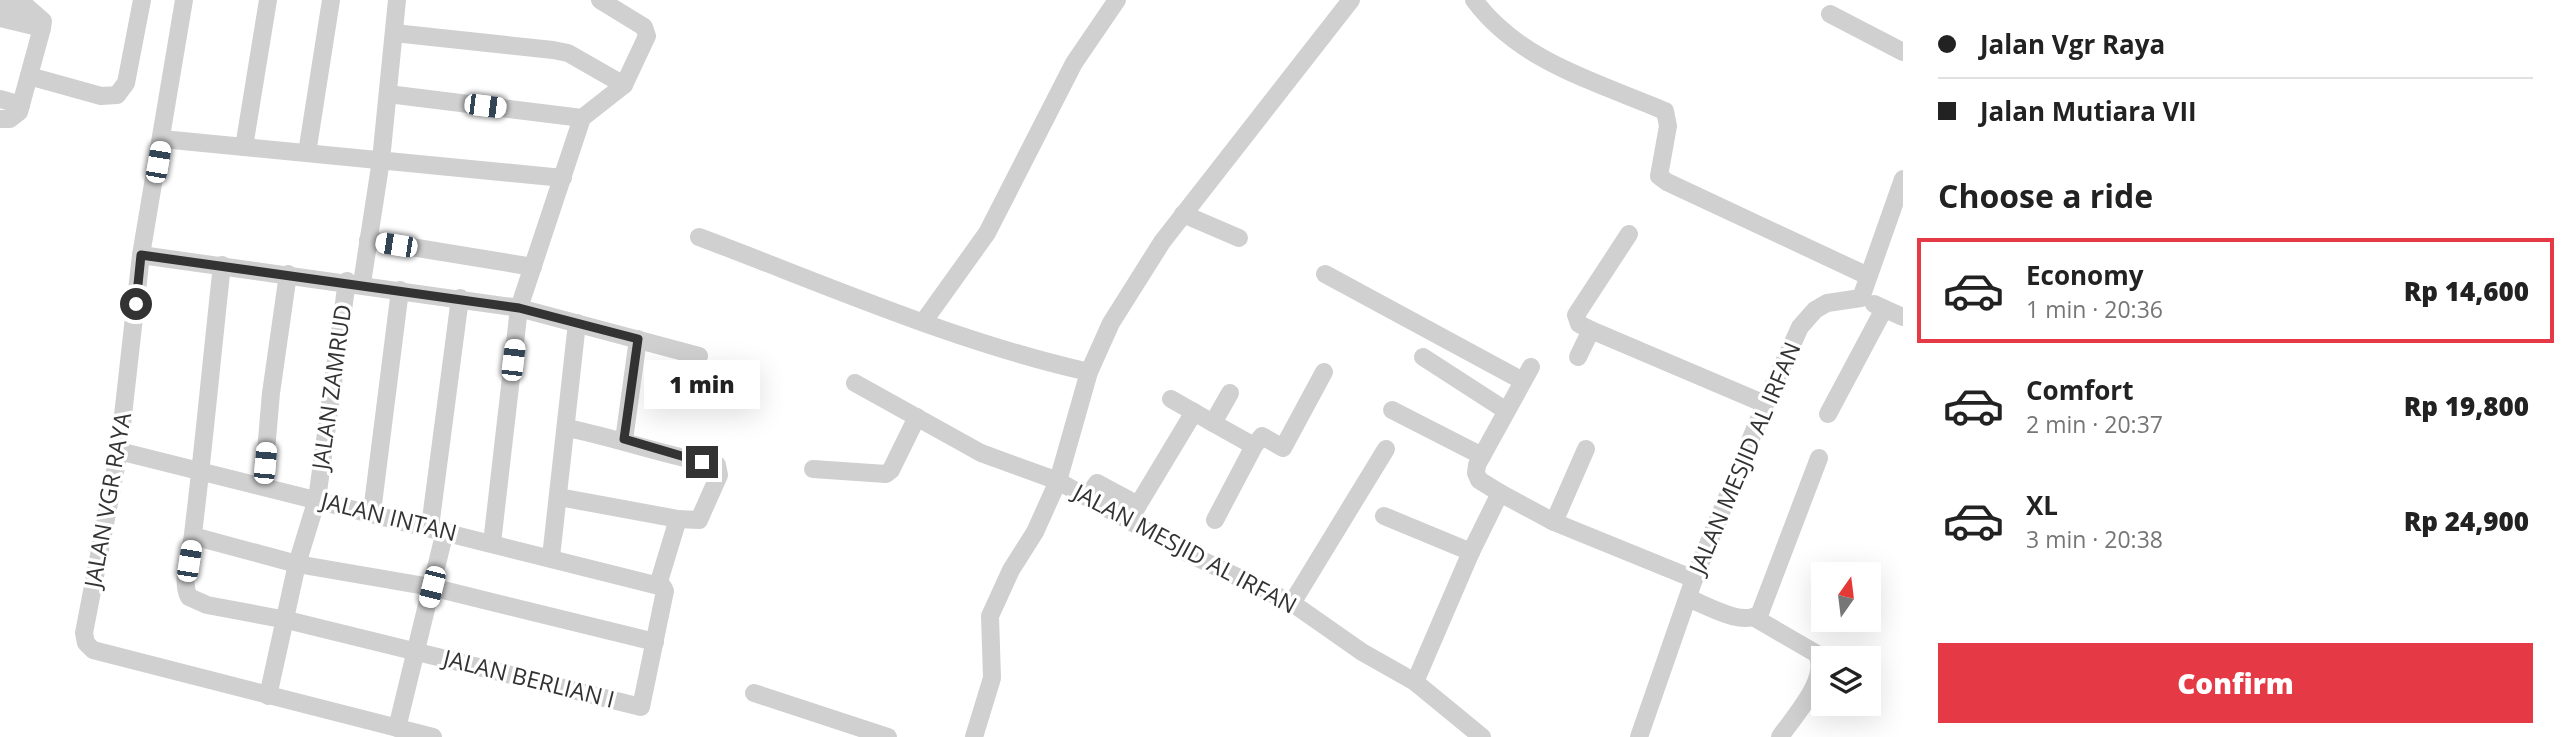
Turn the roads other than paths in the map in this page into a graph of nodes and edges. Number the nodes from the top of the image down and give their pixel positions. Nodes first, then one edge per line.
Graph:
1 (142, 0) edge
2 (184, 0) edge
3 (268, 0) edge
4 (331, 0) edge
5 (397, 0) edge
6 (600, 0) edge
7 (1117, 0) edge
8 (1351, 0) edge
9 (1474, 0) edge
10 (0, 1) edge
11 (1830, 14) dead end
12 (0, 18) edge
13 (43, 28) junction
14 (394, 33) junction
15 (1903, 52) edge
16 (29, 76) junction
17 (624, 85) junction
18 (387, 94) junction
19 (0, 99) edge
20 (21, 105) junction
21 (582, 118) junction
22 (0, 119) edge
23 (162, 139) junction
24 (244, 147) junction
25 (307, 153) junction
26 (381, 160) junction
27 (563, 178) junction
28 (1903, 179) edge
29 (1183, 214) junction
30 (1629, 234) dead end
31 (699, 237) dead end
32 (1240, 238) dead end
33 (368, 240) junction
34 (141, 255) junction
35 (222, 265) junction
36 (533, 267) junction
37 (288, 274) junction
38 (1325, 274) dead end
39 (1868, 276) junction
40 (354, 282) junction
41 (400, 290) junction
42 (460, 298) junction
43 (1861, 298) junction
44 (519, 308) junction
45 (1884, 309) junction
46 (1903, 317) edge
47 (924, 321) junction
48 (577, 323) junction
49 (1591, 330) junction
50 (638, 339) junction
51 (699, 356) dead end
52 (1423, 357) dead end
53 (1578, 357) dead end
54 (1089, 372) junction
55 (1324, 372) dead end
56 (855, 383) dead end
57 (1230, 393) dead end
58 (1171, 399) dead end
59 (1765, 404) junction
60 (1392, 410) dead end
61 (1505, 410) junction
62 (1194, 412) junction
63 (1828, 414) dead end
64 (917, 417) junction
65 (1213, 423) junction
66 (567, 428) junction
67 (624, 439) junction
68 (1254, 446) junction
69 (1386, 449) dead end
70 (1586, 449) dead end
71 (119, 451) junction
72 (1482, 456) junction
73 (1819, 458) dead end
74 (813, 469) dead end
75 (200, 471) junction
76 (1058, 481) junction
77 (262, 486) junction
78 (1500, 494) junction
79 (559, 497) junction
80 (317, 499) junction
81 (372, 512) junction
82 (1133, 513) junction
83 (1384, 516) dead end
84 (678, 519) junction
85 (1215, 520) dead end
86 (1554, 522) junction
87 (438, 529) junction
88 (193, 536) junction
89 (492, 543) junction
90 (1471, 552) junction
91 (551, 557) junction
92 (297, 564) junction
93 (1694, 579) junction
94 (658, 584) junction
95 (432, 587) junction
96 (1688, 598) junction
97 (1292, 603) junction
98 (1755, 618) junction
99 (287, 620) junction
100 (654, 642) junction
101 (415, 651) junction
102 (1415, 682) junction
103 (754, 693) dead end
104 (268, 696) junction
105 (397, 728) junction
106 (433, 737) edge
107 (888, 737) edge
108 (974, 737) edge
109 (1482, 737) edge
110 (1639, 737) edge
111 (1780, 737) edge

1 - 16 street
2 - 23 street, JALAN VGR RAYA
3 - 24 street
4 - 25 street
5 - 14 street, JALAN ZAMRUD
6 - 17 street
7 - 47 street
8 - 29 street
9 - 39 street
10 - 13 street
11 - 15 street
12 - 13 street
13 - 16 street
14 - 17 street
14 - 18 street, JALAN ZAMRUD
16 - 20 street
17 - 21 street
18 - 21 street
18 - 26 street, JALAN ZAMRUD
19 - 20 street
20 - 22 street
21 - 27 street
23 - 24 street
23 - 34 street, JALAN VGR RAYA
24 - 25 street
25 - 26 street
26 - 27 street
26 - 33 street, JALAN ZAMRUD
27 - 36 street
28 - 39 street
29 - 32 street
29 - 54 street
30 - 49 street
31 - 47 street
33 - 36 street
33 - 40 street, JALAN ZAMRUD
34 - 35 street
34 - 71 street, JALAN VGR RAYA
35 - 37 street
35 - 75 street
36 - 44 street
37 - 40 street
37 - 77 street
38 - 61 street
39 - 43 street
40 - 41 street
40 - 80 street, JALAN ZAMRUD
41 - 42 street
41 - 81 street
42 - 44 street
42 - 87 street
43 - 45 street
43 - 59 street, JALAN MESJID AL IRFAN
44 - 48 street
44 - 89 street
45 - 46 street
45 - 63 street
47 - 54 street
48 - 50 street
48 - 66 street
49 - 53 street
49 - 59 street
50 - 51 street
50 - 67 street
52 - 61 street
54 - 76 street
55 - 68 street
56 - 64 street, JALAN MESJID AL IRFAN
57 - 65 street
58 - 62 street
59 - 93 street, JALAN MESJID AL IRFAN
60 - 72 street
61 - 72 street
62 - 65 street
62 - 82 street
64 - 74 street
64 - 76 street, JALAN MESJID AL IRFAN
65 - 68 street
66 - 67 street
66 - 79 street
67 - 84 street
68 - 85 street
69 - 97 street
70 - 86 street
71 - 75 street, JALAN INTAN
71 - 104 street, JALAN VGR RAYA
72 - 78 street
73 - 98 street
75 - 77 street, JALAN INTAN
75 - 88 street
76 - 82 street, JALAN MESJID AL IRFAN
76 - 108 street
77 - 80 street, JALAN INTAN
78 - 86 street
78 - 90 street
79 - 84 street
79 - 91 street
80 - 81 street, JALAN INTAN
80 - 92 street, JALAN ZAMRUD
81 - 87 street, JALAN INTAN
82 - 97 street, JALAN MESJID AL IRFAN
83 - 90 street
84 - 94 street
86 - 93 street
87 - 89 street, JALAN INTAN
87 - 95 street
88 - 92 street
88 - 99 street
89 - 91 street, JALAN INTAN
90 - 102 street
91 - 94 street, JALAN INTAN
92 - 95 street
92 - 99 street, JALAN ZAMRUD
93 - 96 street, JALAN MESJID AL IRFAN
94 - 100 street, JALAN BERLIAN I
95 - 100 street
95 - 101 street
96 - 98 street
96 - 110 street, JALAN MESJID AL IRFAN
97 - 102 street, JALAN MESJID AL IRFAN
98 - 111 street
99 - 101 street
99 - 104 street, JALAN ZAMRUD
100 - 101 street, JALAN BERLIAN I
101 - 105 street
102 - 109 street, JALAN MESJID AL IRFAN
103 - 107 street
104 - 105 street, JALAN VGR RAYA
105 - 106 street, JALAN VGR RAYA

